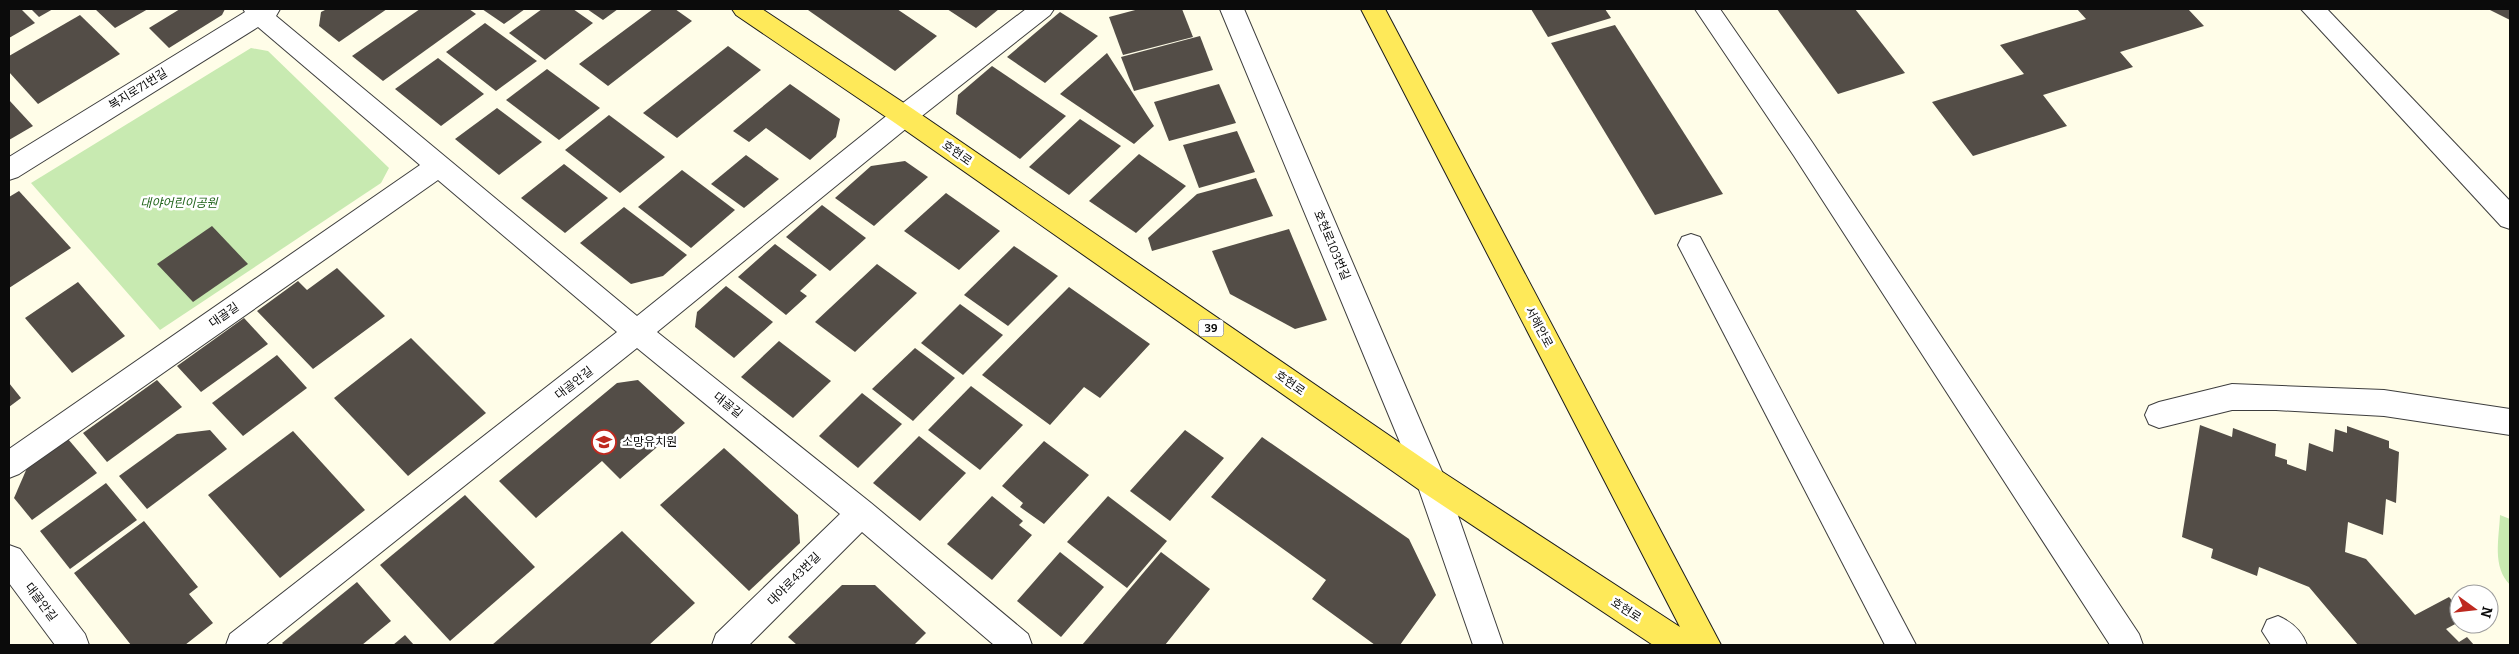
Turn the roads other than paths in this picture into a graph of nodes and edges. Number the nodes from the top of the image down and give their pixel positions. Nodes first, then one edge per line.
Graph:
1 (744, 9) edge
2 (1042, 9) edge
3 (1232, 9) edge
4 (1373, 9) edge
5 (1707, 9) edge
6 (2313, 9) edge
7 (261, 10) edge
8 (904, 116) junction
9 (438, 166) junction
10 (9, 170) edge
11 (2510, 218) edge
12 (1691, 245) dead end
13 (637, 332) junction
14 (2159, 415) dead end
15 (2510, 422) edge
16 (9, 465) edge
17 (1431, 481) junction
18 (861, 513) junction
19 (9, 559) edge
20 (74, 645) edge
21 (241, 645) edge
22 (728, 645) edge
23 (1017, 645) edge
24 (1488, 645) edge
25 (1680, 645) edge
26 (1706, 645) edge
27 (1901, 645) edge
28 (2128, 645) edge

1 - 8 main road, 호현로 / 39
2 - 8 street
3 - 17 street, 호현로103번길
4 - 26 main road, 서해안로
5 - 28 street
6 - 11 street
7 - 9 street, 대골길
7 - 10 street, 복지로71번길
8 - 13 street, 대골안길
8 - 17 main road, 호현로 / 39
9 - 13 street, 대골길
9 - 16 street, 대골길
12 - 27 street
13 - 18 street, 대골길
13 - 21 street, 대골안길
14 - 15 street
17 - 24 street, 호현로103번길
17 - 25 main road, 호현로 / 39
18 - 22 street, 대야로43번길
18 - 23 street, 대골길
19 - 20 street, 대골안길

